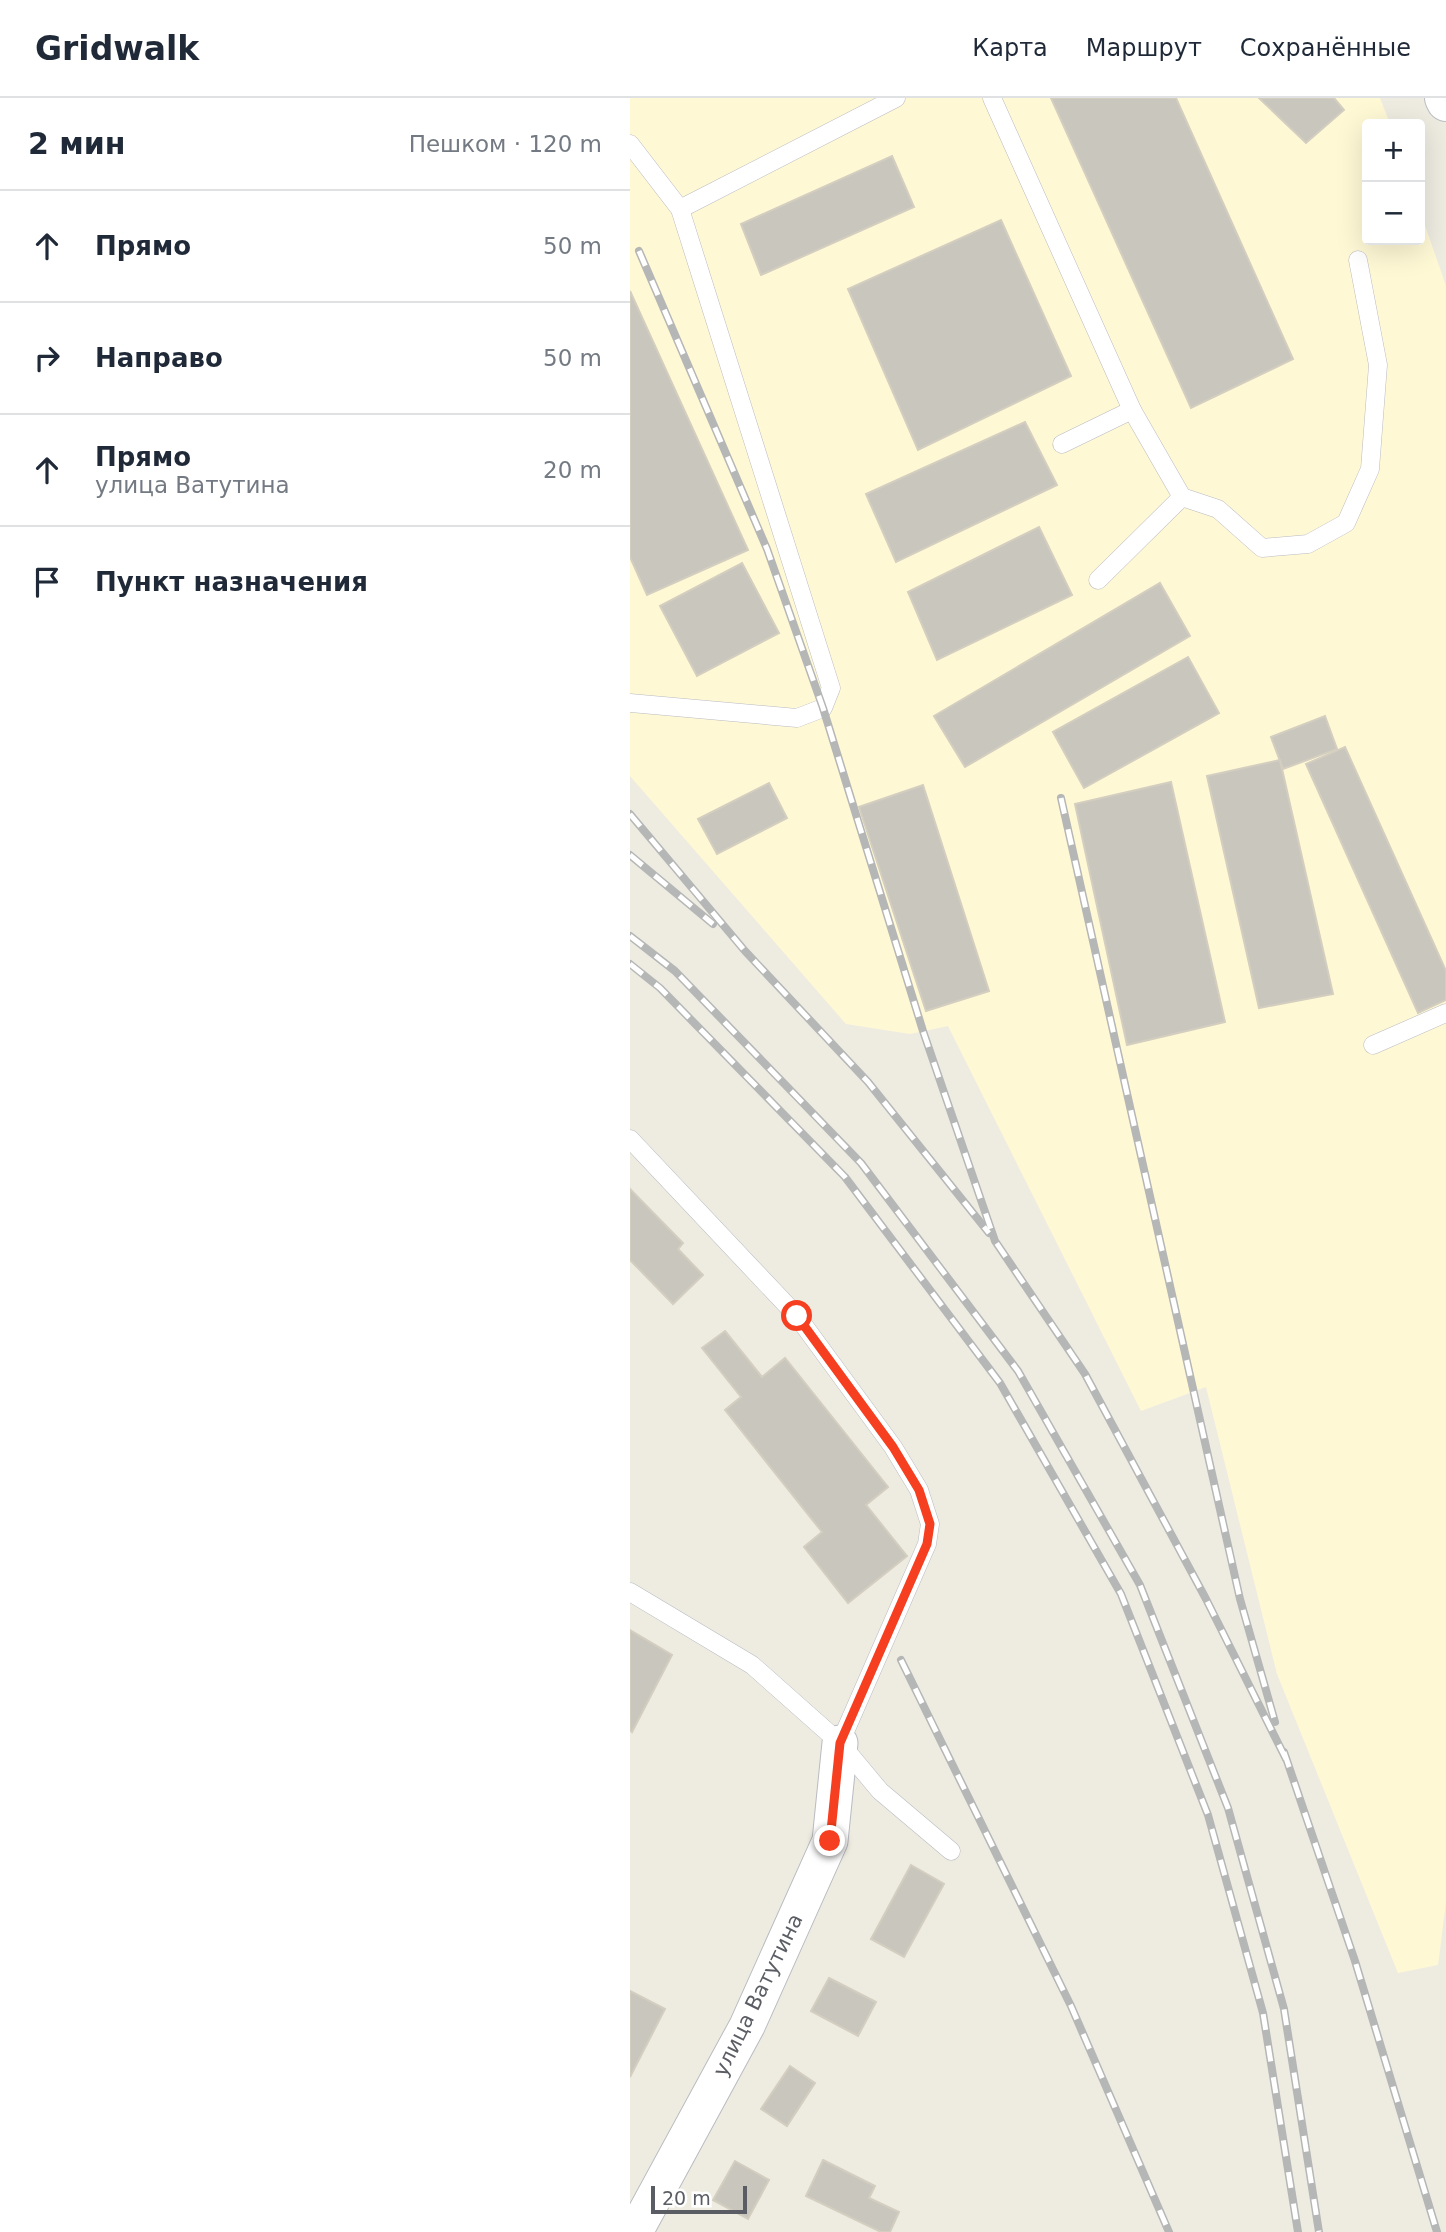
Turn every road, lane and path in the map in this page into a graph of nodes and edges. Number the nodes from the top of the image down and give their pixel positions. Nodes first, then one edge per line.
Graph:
1 (896, 98) edge
2 (992, 98) edge
3 (630, 144) edge
4 (680, 209) junction
5 (1358, 260) dead end
6 (1132, 410) junction
7 (1062, 444) dead end
8 (1182, 496) junction
9 (1098, 580) dead end
10 (630, 703) edge
11 (1446, 1013) edge
12 (1373, 1045) dead end
13 (630, 1139) edge
14 (630, 1592) edge
15 (840, 1743) junction
16 (951, 1851) dead end
17 (635, 2232) edge

1 - 4 lane
2 - 6 lane
3 - 4 lane
4 - 10 lane
5 - 8 lane
6 - 7 lane
6 - 8 lane
8 - 9 lane
11 - 12 lane
13 - 15 lane
14 - 15 lane
15 - 16 lane
15 - 17 street, улица Ватутина

